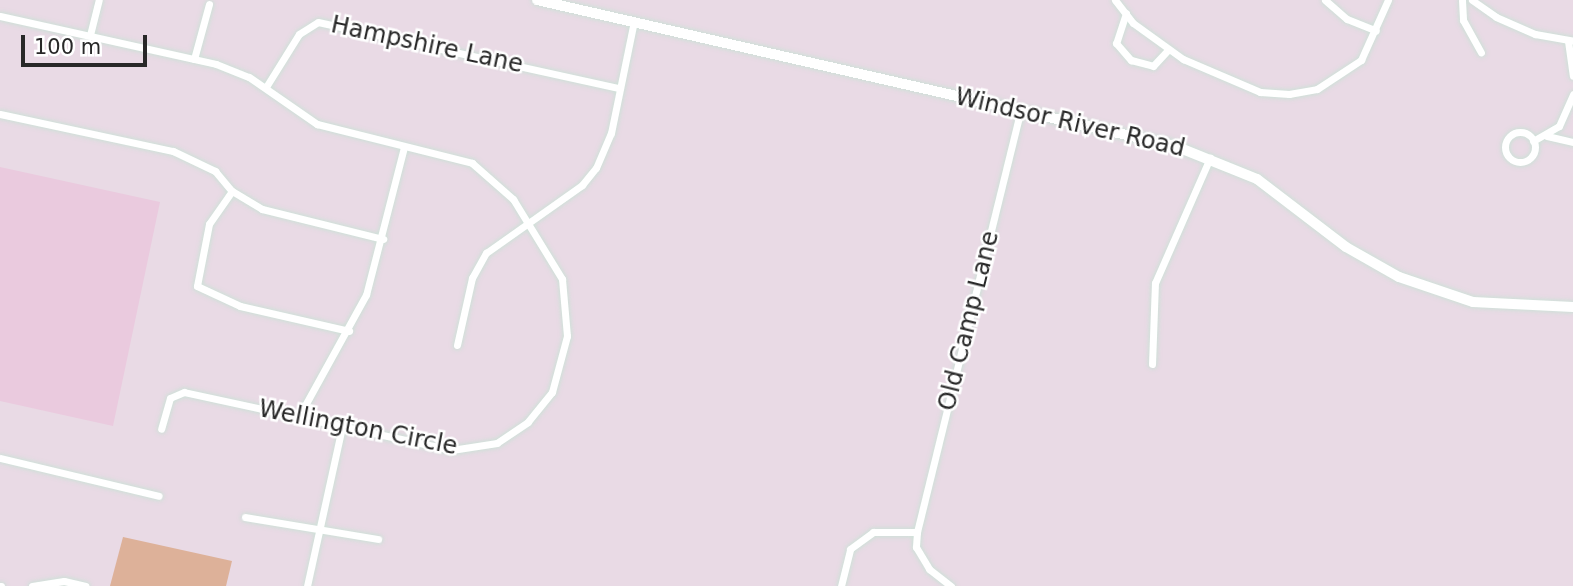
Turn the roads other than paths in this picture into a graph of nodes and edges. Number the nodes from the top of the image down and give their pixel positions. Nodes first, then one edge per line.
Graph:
1 (100, 0) edge
2 (537, 0) edge
3 (1115, 0) edge
4 (1325, 0) edge
5 (1388, 0) edge
6 (1462, 0) edge
7 (1472, 0) edge
8 (209, 4) dead end
9 (1126, 13) junction
10 (0, 16) edge
11 (634, 21) junction
12 (1376, 32) junction
13 (90, 36) junction
14 (1571, 41) edge
15 (1169, 49) junction
16 (1481, 52) dead end
17 (194, 60) junction
18 (1573, 76) edge
19 (267, 88) junction
20 (619, 89) junction
21 (1573, 94) edge
22 (1021, 110) junction
23 (0, 114) edge
24 (1547, 136) junction
25 (1533, 141) junction
26 (1573, 142) edge
27 (404, 148) junction
28 (1210, 158) junction
29 (232, 191) junction
30 (528, 222) junction
31 (383, 239) junction
32 (1573, 307) edge
33 (349, 331) junction
34 (457, 345) dead end
35 (1152, 364) dead end
36 (299, 418) junction
37 (342, 427) junction
38 (161, 429) dead end
39 (0, 458) edge
40 (159, 496) dead end
41 (245, 517) dead end
42 (320, 528) junction
43 (918, 532) junction
44 (378, 540) dead end
45 (32, 586) edge
46 (85, 586) edge
47 (307, 586) edge
48 (841, 586) edge
49 (951, 586) edge

1 - 13 street
2 - 11 main road, Windsor River Road
3 - 9 street
4 - 12 street
5 - 12 street
6 - 16 street
7 - 14 street
8 - 17 street
9 - 15 street
9 - 15 street
10 - 13 street, Wellington Circle
11 - 20 street
11 - 22 main road, Windsor River Road
12 - 15 street
13 - 17 street, Wellington Circle
14 - 18 street
17 - 19 street, Wellington Circle
19 - 20 street, Hampshire Lane
19 - 27 street, Wellington Circle
20 - 30 street
21 - 24 street
22 - 28 main road, Windsor River Road
22 - 43 street, Old Camp Lane
23 - 29 street
24 - 25 street
24 - 26 street
25 - 25 street
27 - 30 street, Wellington Circle
27 - 31 street
28 - 32 main road, Windsor River Road
28 - 35 street
29 - 31 street
29 - 33 street
30 - 34 street
30 - 37 street, Wellington Circle
31 - 33 street
33 - 36 street
36 - 37 street, Wellington Circle
36 - 38 street, Wellington Circle
37 - 42 street
39 - 40 street
41 - 42 street
42 - 44 street
42 - 47 street
43 - 48 street
43 - 49 street, Old Camp Lane
45 - 46 street

